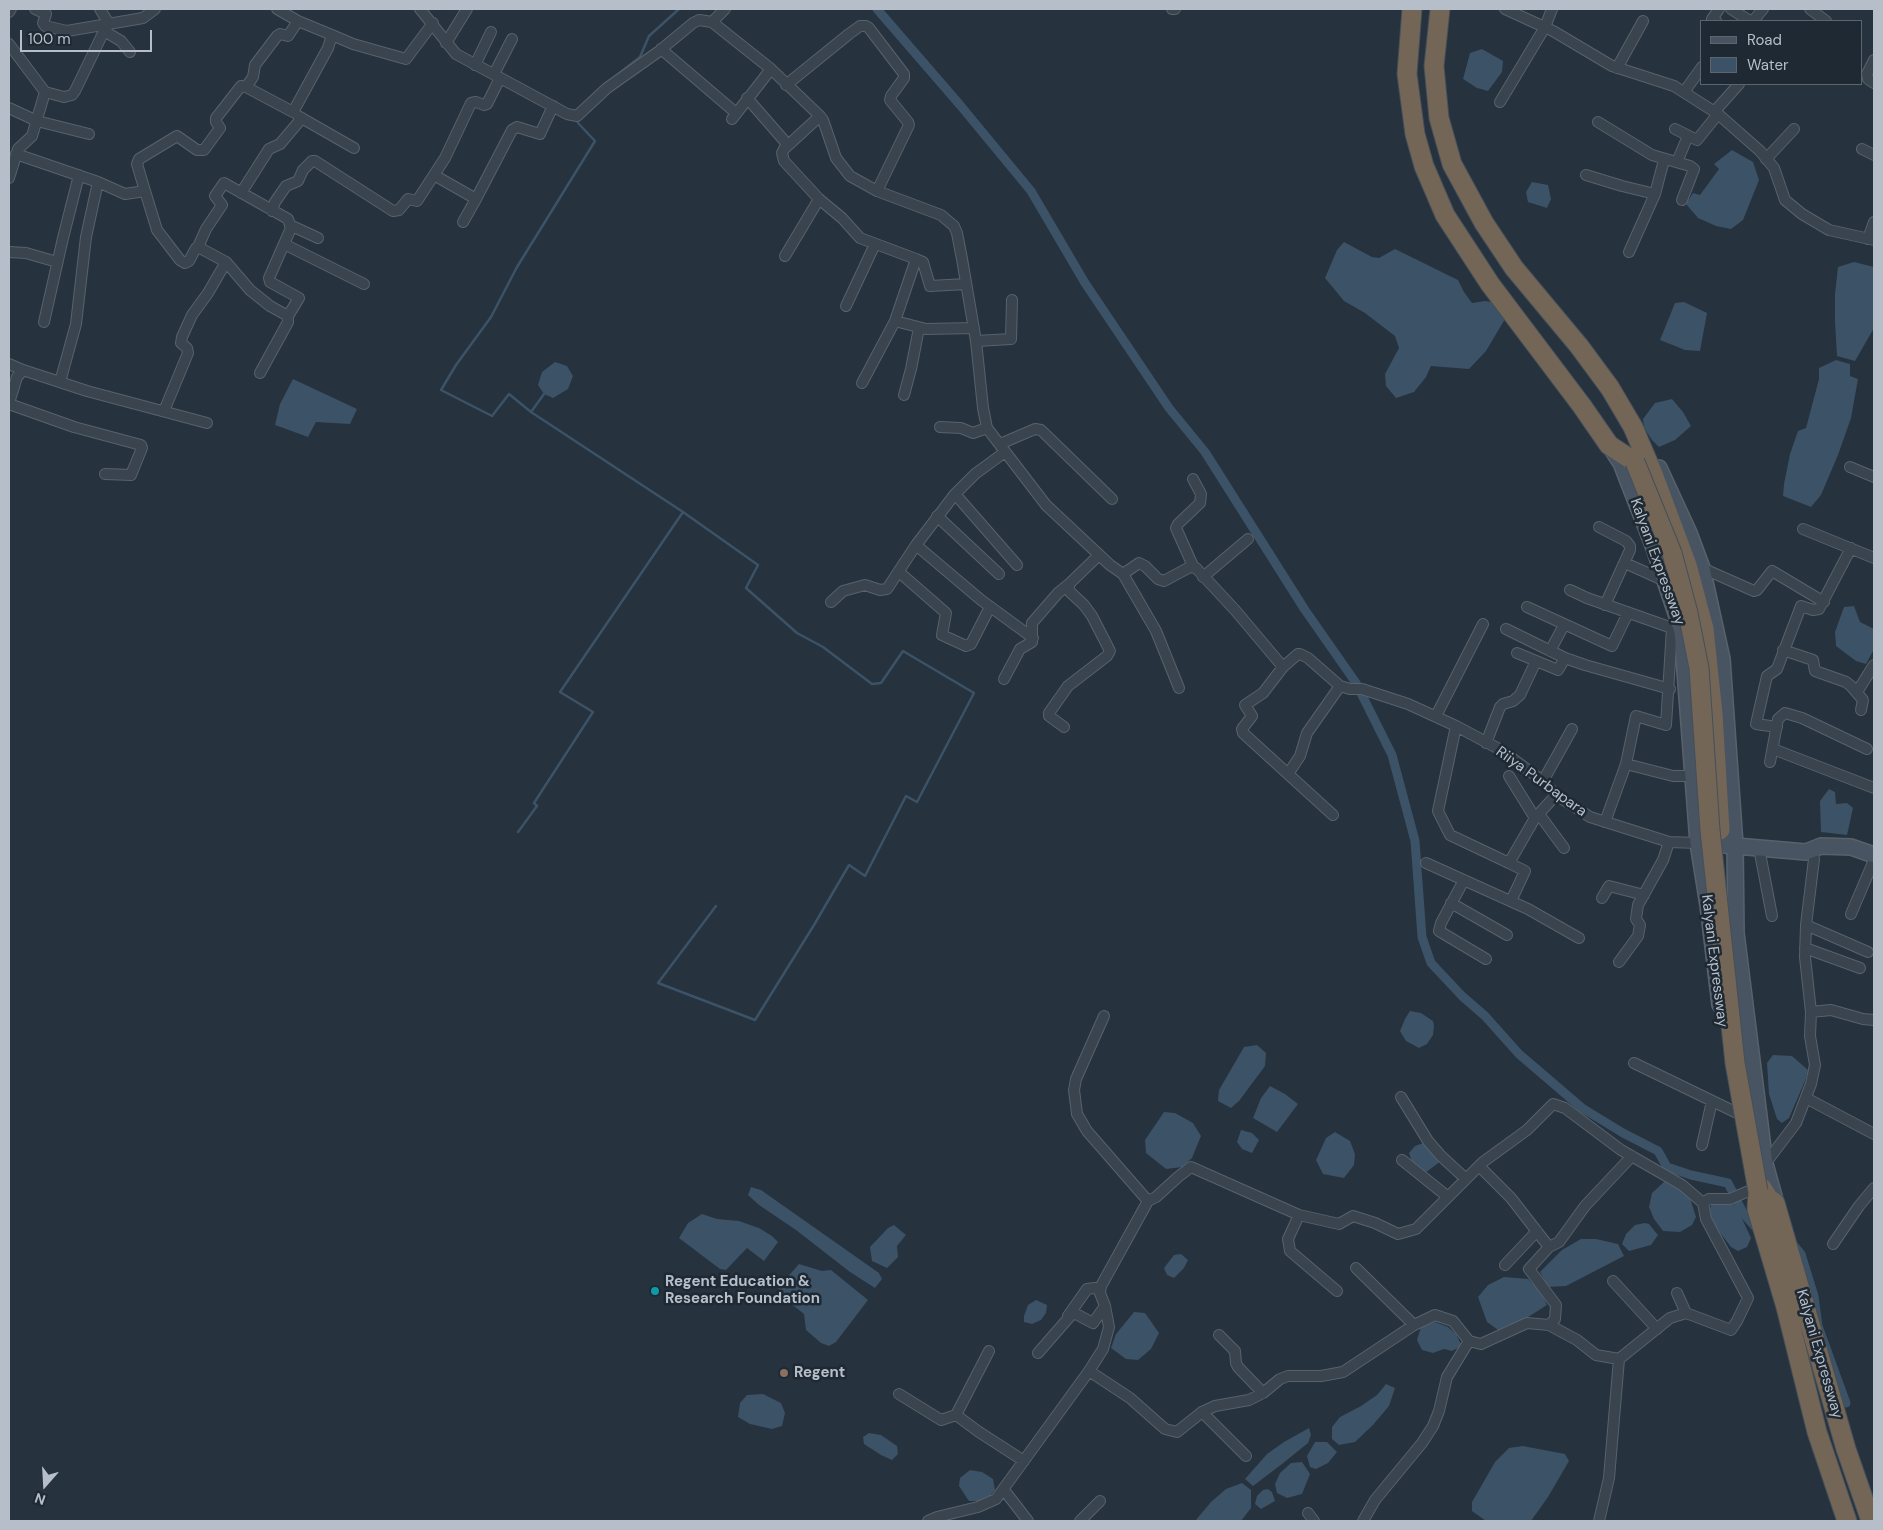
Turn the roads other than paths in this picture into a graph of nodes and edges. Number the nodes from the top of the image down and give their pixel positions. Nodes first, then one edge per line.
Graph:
1 (36, 9) edge
2 (100, 9) edge
3 (155, 9) edge
4 (277, 9) edge
5 (420, 9) edge
6 (467, 9) edge
7 (725, 9) edge
8 (1412, 9) edge
9 (1440, 9) edge
10 (1506, 9) edge
11 (1552, 9) edge
12 (1720, 9) edge
13 (1731, 9) edge
14 (1763, 9) edge
15 (1810, 9) edge
16 (1714, 20) edge
17 (1749, 20) edge
18 (1752, 20) edge
19 (1825, 20) edge
20 (298, 21) junction
21 (1644, 21) dead end
22 (712, 22) junction
23 (433, 23) junction
24 (1545, 27) junction
25 (107, 28) junction
26 (491, 32) dead end
27 (332, 35) junction
28 (512, 38) dead end
29 (446, 43) junction
30 (9, 44) edge
31 (661, 49) junction
32 (130, 52) dead end
33 (1874, 60) edge
34 (475, 65) junction
35 (1617, 68) junction
36 (771, 69) junction
37 (1700, 70) edge
38 (497, 76) junction
39 (1874, 83) edge
40 (786, 85) junction
41 (1738, 85) edge
42 (246, 87) junction
43 (45, 92) junction
44 (1684, 92) junction
45 (747, 98) junction
46 (1500, 102) dead end
47 (553, 106) junction
48 (9, 108) edge
49 (293, 112) junction
50 (1716, 113) junction
51 (820, 116) junction
52 (302, 118) junction
53 (37, 122) junction
54 (1598, 122) dead end
55 (1675, 129) dead end
56 (1794, 129) dead end
57 (89, 134) dead end
58 (1688, 136) junction
59 (788, 145) junction
60 (354, 148) dead end
61 (1862, 149) dead end
62 (16, 154) junction
63 (1874, 155) edge
64 (1766, 158) junction
65 (1664, 160) junction
66 (1677, 162) junction
67 (79, 174) junction
68 (1586, 175) dead end
69 (434, 176) junction
70 (9, 178) edge
71 (98, 182) junction
72 (145, 191) junction
73 (877, 191) junction
74 (241, 193) junction
75 (1655, 194) junction
76 (476, 199) junction
77 (819, 199) junction
78 (1682, 200) dead end
79 (272, 211) junction
80 (463, 222) dead end
81 (1874, 222) edge
82 (292, 226) junction
83 (318, 238) dead end
84 (1871, 240) edge
85 (284, 244) junction
86 (875, 244) junction
87 (198, 247) junction
88 (9, 252) edge
89 (1629, 252) dead end
90 (785, 256) dead end
91 (916, 259) junction
92 (57, 262) junction
93 (226, 262) junction
94 (364, 284) dead end
95 (966, 284) junction
96 (1012, 300) dead end
97 (846, 306) dead end
98 (288, 316) junction
99 (895, 321) junction
100 (44, 322) dead end
101 (920, 328) junction
102 (974, 328) junction
103 (976, 341) junction
104 (9, 364) edge
105 (23, 370) junction
106 (260, 373) dead end
107 (60, 382) junction
108 (862, 383) dead end
109 (904, 395) dead end
110 (10, 407) edge
111 (164, 412) junction
112 (207, 424) dead end
113 (940, 426) dead end
114 (1633, 427) junction
115 (987, 428) junction
116 (1609, 445) junction
117 (1003, 448) junction
118 (1850, 467) dead end
119 (105, 474) dead end
120 (1874, 477) edge
121 (1193, 479) dead end
122 (955, 494) junction
123 (1112, 499) dead end
124 (937, 516) junction
125 (1599, 527) dead end
126 (1803, 529) dead end
127 (1248, 539) dead end
128 (916, 545) junction
129 (1851, 548) junction
130 (1099, 555) junction
131 (1874, 558) edge
132 (1625, 563) junction
133 (1017, 565) dead end
134 (1193, 566) junction
135 (1702, 568) junction
136 (899, 572) junction
137 (999, 574) dead end
138 (1123, 574) junction
139 (1203, 577) junction
140 (1665, 581) junction
141 (1068, 585) junction
142 (1570, 590) dead end
143 (831, 602) dead end
144 (1824, 602) junction
145 (1605, 605) junction
146 (990, 607) junction
147 (1527, 607) dead end
148 (1628, 613) junction
149 (1483, 624) dead end
150 (1564, 624) junction
151 (1506, 629) dead end
152 (1677, 630) junction
153 (1033, 638) junction
154 (1784, 650) junction
155 (1550, 651) junction
156 (1517, 653) dead end
157 (1565, 658) junction
158 (1536, 661) junction
159 (1874, 665) edge
160 (1283, 667) junction
161 (1004, 679) dead end
162 (1345, 687) junction
163 (1179, 688) dead end
164 (1670, 689) junction
165 (1857, 692) junction
166 (1861, 710) dead end
167 (1436, 716) junction
168 (1456, 726) junction
169 (1064, 727) dead end
170 (1777, 727) junction
171 (1572, 729) dead end
172 (1486, 743) junction
173 (1773, 749) junction
174 (1867, 749) dead end
175 (1770, 762) dead end
176 (1626, 764) junction
177 (1288, 774) junction
178 (1509, 776) dead end
179 (1692, 776) junction
180 (1543, 781) junction
181 (1874, 788) edge
182 (1556, 795) junction
183 (1333, 815) dead end
184 (1537, 816) junction
185 (1605, 822) junction
186 (1669, 842) junction
187 (1698, 843) junction
188 (1730, 845) junction
189 (1564, 848) dead end
190 (1759, 848) junction
191 (1812, 850) junction
192 (1874, 855) edge
193 (1874, 860) edge
194 (1426, 863) dead end
195 (1509, 863) junction
196 (1464, 880) junction
197 (1644, 895) junction
198 (1602, 898) dead end
199 (1511, 901) junction
200 (1451, 902) junction
201 (1851, 914) dead end
202 (1772, 916) dead end
203 (1806, 924) junction
204 (1508, 935) dead end
205 (1579, 938) dead end
206 (1805, 948) junction
207 (1868, 952) dead end
208 (1486, 959) dead end
209 (1619, 962) dead end
210 (1860, 968) dead end
211 (1811, 1012) junction
212 (1104, 1016) dead end
213 (1874, 1020) edge
214 (1634, 1063) dead end
215 (1401, 1097) dead end
216 (1806, 1098) junction
217 (1712, 1101) junction
218 (1736, 1112) junction
219 (1874, 1134) edge
220 (1702, 1145) dead end
221 (1632, 1156) junction
222 (1402, 1160) dead end
223 (1765, 1164) junction
224 (1479, 1166) junction
225 (1466, 1178) junction
226 (1874, 1188) edge
227 (1749, 1195) junction
228 (1448, 1197) junction
229 (1148, 1201) junction
230 (1703, 1203) junction
231 (1775, 1203) junction
232 (1299, 1215) junction
233 (1537, 1231) junction
234 (1833, 1244) dead end
235 (1549, 1247) junction
236 (1505, 1265) dead end
237 (1356, 1268) dead end
238 (1613, 1281) dead end
239 (1100, 1290) junction
240 (1338, 1291) dead end
241 (1677, 1293) dead end
242 (1105, 1306) junction
243 (1686, 1313) junction
244 (1068, 1316) junction
245 (1414, 1325) junction
246 (1548, 1325) junction
247 (1657, 1329) junction
248 (1219, 1335) dead end
249 (1469, 1341) junction
250 (989, 1351) dead end
251 (1038, 1353) dead end
252 (1619, 1359) junction
253 (1089, 1372) junction
254 (1264, 1393) junction
255 (899, 1394) dead end
256 (1202, 1412) junction
257 (956, 1415) junction
258 (1246, 1456) dead end
259 (1024, 1461) junction
260 (1004, 1490) junction
261 (1100, 1501) dead end
262 (928, 1521) edge
263 (1028, 1521) edge
264 (1080, 1521) edge
265 (1363, 1521) edge
266 (1599, 1521) edge
267 (1847, 1521) edge
268 (1871, 1521) edge

1 - 25 street
2 - 25 street
3 - 25 street
4 - 20 street
5 - 23 street
6 - 29 street
7 - 22 street
8 - 116 highway, Kalyani Expressway
9 - 114 highway, Kalyani Expressway
10 - 24 street
11 - 24 street
12 - 16 street
13 - 17 street
14 - 18 street
15 - 19 street
20 - 27 street
20 - 42 street
21 - 35 street
22 - 31 street
22 - 36 street
23 - 27 street
23 - 29 street
24 - 35 street
24 - 46 street
25 - 32 street
25 - 43 street
26 - 34 street
27 - 49 street
28 - 38 street
29 - 34 street
30 - 43 street
31 - 45 street
31 - 47 street
33 - 39 street
34 - 38 street
35 - 44 street
36 - 40 street
36 - 45 street
37 - 44 street
38 - 47 street
38 - 69 street
40 - 51 street
40 - 73 street
41 - 50 street
42 - 49 street
42 - 72 street
43 - 53 street
44 - 50 street
45 - 59 street
47 - 76 street
48 - 53 street
49 - 52 street
50 - 58 street
50 - 64 street
51 - 59 street
51 - 73 street
52 - 60 street
52 - 74 street
53 - 57 street
53 - 62 street
54 - 65 street
55 - 58 street
56 - 64 street
58 - 66 street
59 - 77 street
61 - 63 street
62 - 67 street
62 - 70 street
64 - 84 street
65 - 66 street
65 - 75 street
66 - 78 street
67 - 71 street
67 - 92 street
68 - 75 street
69 - 76 street
69 - 79 street
71 - 72 street
71 - 107 street
72 - 87 street
73 - 95 street
74 - 79 street
74 - 87 street
75 - 89 street
76 - 80 street
77 - 86 street
77 - 90 street
79 - 82 street
81 - 84 street
82 - 83 street
82 - 85 street
85 - 94 street
85 - 98 street
86 - 91 street
86 - 97 street
87 - 93 street
88 - 92 street
91 - 95 street
91 - 99 street
92 - 100 street
93 - 98 street
93 - 111 street
95 - 102 street
96 - 103 street
98 - 106 street
99 - 101 street
99 - 108 street
101 - 102 street
101 - 109 street
102 - 103 street
103 - 115 street
104 - 105 street
105 - 107 street
105 - 110 street
107 - 111 street
110 - 119 street
111 - 112 street
113 - 115 street
114 - 135 street, Kalyani Expressway
114 - 227 highway, Kalyani Expressway
115 - 117 street
116 - 140 street, Kalyani Expressway
116 - 227 highway, Kalyani Expressway, bridge
117 - 122 street
117 - 123 street
117 - 130 street
118 - 120 street
121 - 134 street
122 - 124 street
122 - 133 street
124 - 128 street
124 - 137 street
125 - 132 street
126 - 129 street
127 - 139 street
128 - 136 street
128 - 146 street
129 - 131 street
129 - 144 street
130 - 138 street
130 - 141 street
132 - 140 street
132 - 145 street
134 - 138 street
134 - 139 street
135 - 144 street
135 - 188 street, Kalyani Expressway
136 - 143 street
136 - 146 street
138 - 163 street
139 - 160 street
140 - 152 street, Kalyani Expressway
141 - 153 street
141 - 169 street
142 - 145 street
144 - 154 street
145 - 148 street
146 - 153 street
147 - 150 street
148 - 150 street
148 - 152 street
149 - 167 street
150 - 155 street
151 - 155 street
152 - 164 street
152 - 179 street, Kalyani Expressway
153 - 161 street
154 - 165 street
154 - 170 street
155 - 157 street
156 - 158 street
157 - 158 street
157 - 164 street
158 - 172 street
159 - 165 street
160 - 162 street
160 - 177 street
162 - 167 street, Riiya Purbapara
162 - 177 street
164 - 176 street
165 - 166 street
167 - 168 street, Riiya Purbapara
168 - 172 street, Riiya Purbapara
168 - 195 street
170 - 173 street
170 - 174 street
171 - 180 street
172 - 180 street, Riiya Purbapara
173 - 175 street
173 - 181 street
176 - 179 street
176 - 185 street
177 - 183 street
178 - 184 street
179 - 187 street, Kalyani Expressway
180 - 182 street, Riiya Purbapara
182 - 184 street
182 - 185 street, Riiya Purbapara
184 - 189 street
184 - 195 street
185 - 186 street, Riiya Purbapara
186 - 187 street, Riiya Purbapara
186 - 197 street
187 - 188 street
187 - 218 street, Kalyani Expressway
188 - 190 street
188 - 223 street, Kalyani Expressway
190 - 191 street
190 - 202 street
191 - 192 street
191 - 203 street
193 - 201 street
194 - 196 street
195 - 199 street
196 - 199 street
196 - 200 street
197 - 198 street
197 - 209 street
199 - 205 street
200 - 204 street
200 - 208 street
203 - 206 street
203 - 207 street
206 - 210 street
206 - 211 street
211 - 213 street
211 - 216 street
212 - 229 street
214 - 217 street
215 - 225 street
216 - 219 street
216 - 223 street
217 - 218 street
217 - 220 street
218 - 227 street, Kalyani Expressway
221 - 224 street
221 - 230 street
221 - 235 street
222 - 228 street
223 - 231 street, Kalyani Expressway
224 - 225 street
224 - 233 street
225 - 228 street
226 - 234 street
227 - 230 street
227 - 231 highway
227 - 267 highway, Kalyani Expressway
228 - 232 street
229 - 232 street
229 - 239 street
230 - 243 street
231 - 268 highway, Kalyani Expressway
232 - 240 street
233 - 235 street
233 - 236 street
235 - 246 street
237 - 245 street
238 - 247 street
239 - 242 street
239 - 244 street
241 - 243 street
242 - 244 street
242 - 253 street
243 - 247 street
244 - 251 street
245 - 249 street
245 - 254 street
246 - 249 street
246 - 252 street
247 - 252 street
248 - 254 street
249 - 265 street
250 - 257 street
252 - 266 street
253 - 256 street
253 - 259 street
254 - 256 street
255 - 257 street
256 - 258 street
257 - 259 street
259 - 260 street
260 - 262 street
260 - 263 street
261 - 264 street

